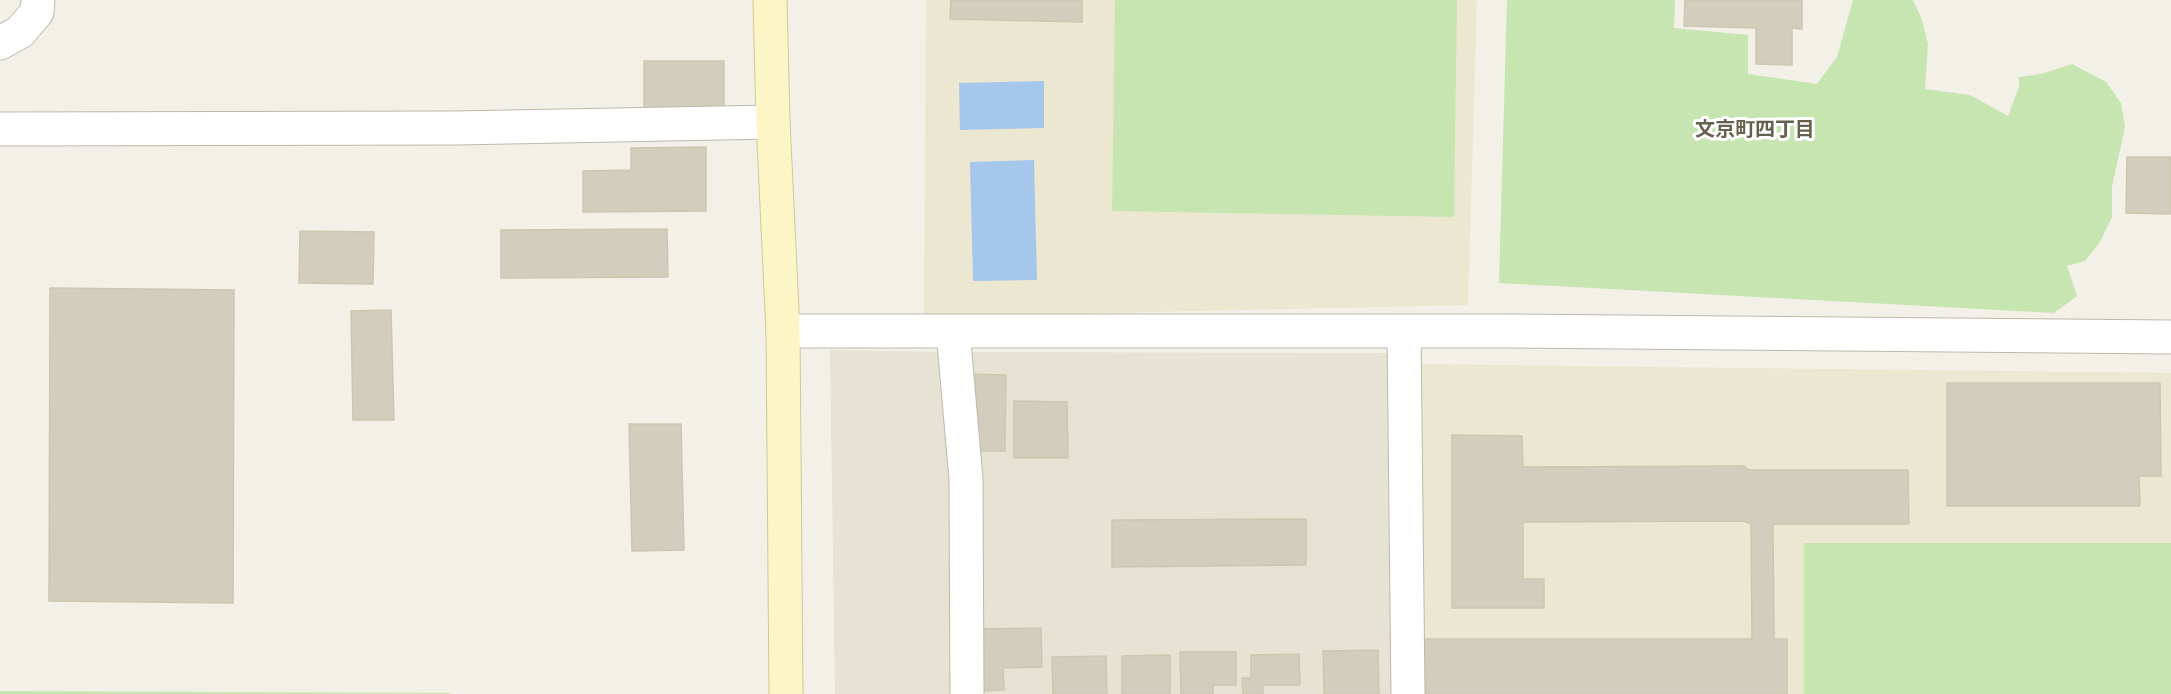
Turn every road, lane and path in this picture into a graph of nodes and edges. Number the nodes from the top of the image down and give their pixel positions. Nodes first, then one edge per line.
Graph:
1 (38, 0) edge
2 (770, 0) edge
3 (0, 43) edge
4 (773, 122) junction
5 (0, 129) edge
6 (783, 331) junction
7 (953, 331) junction
8 (1404, 331) junction
9 (2171, 337) edge
10 (786, 694) edge
11 (967, 694) edge
12 (1408, 694) edge

1 - 3 street
2 - 4 street
4 - 5 street
4 - 6 street
6 - 7 street
6 - 10 street
7 - 8 street
7 - 11 street
8 - 9 street
8 - 12 street

